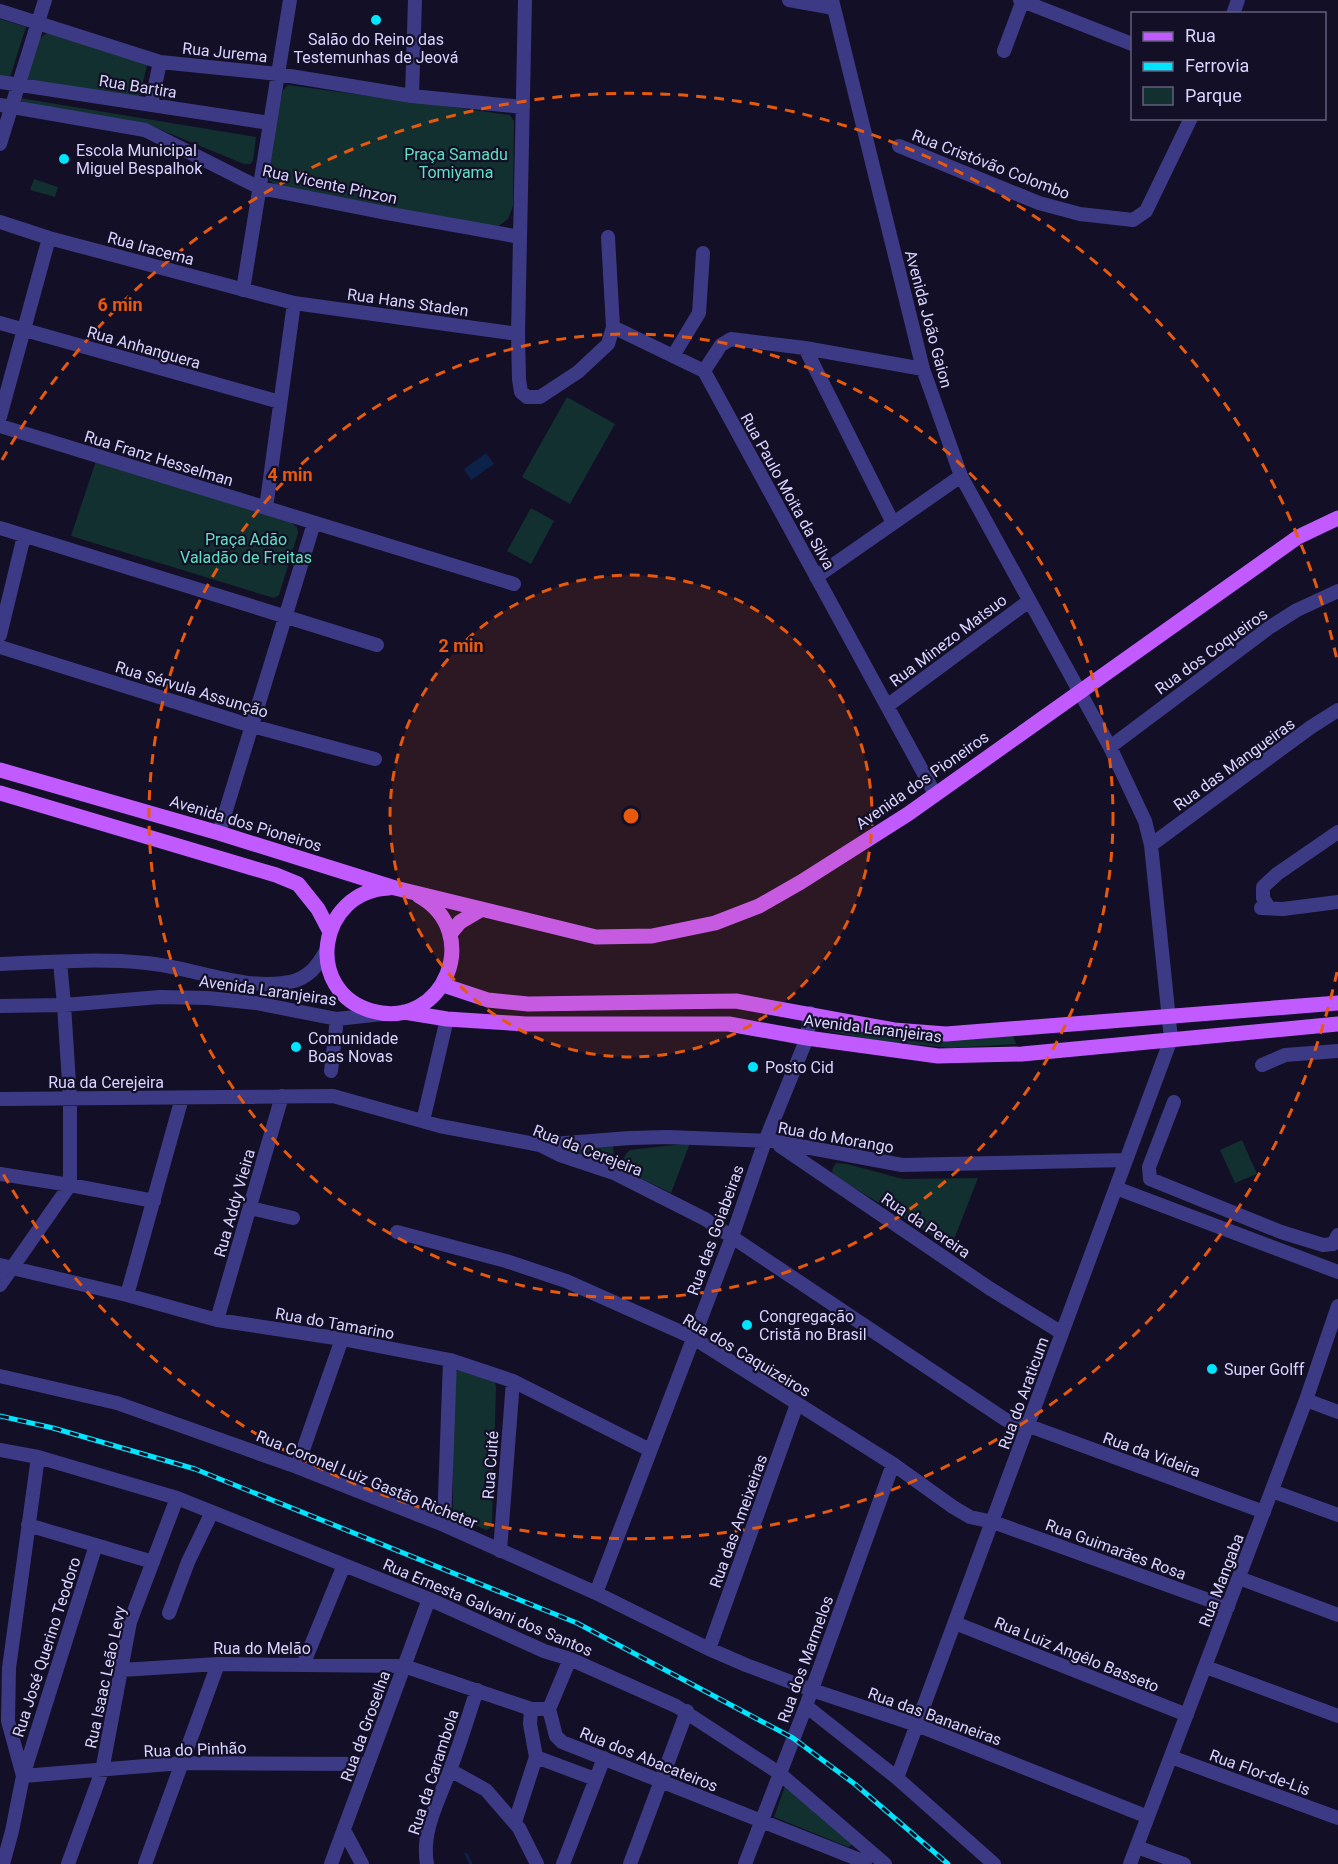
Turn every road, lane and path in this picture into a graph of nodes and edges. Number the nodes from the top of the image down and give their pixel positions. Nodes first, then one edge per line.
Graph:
1 (45, 0) edge
2 (289, 0) edge
3 (416, 0) edge
4 (525, 0) edge
5 (789, 0) edge
6 (1022, 0) edge
7 (833, 4) edge
8 (0, 11) edge
9 (38, 22) junction
10 (1131, 44) edge
11 (1004, 51) dead end
12 (160, 62) junction
13 (278, 74) junction
14 (0, 82) edge
15 (19, 85) junction
16 (412, 96) junction
17 (151, 105) junction
18 (6, 106) edge
19 (523, 107) junction
20 (1190, 120) edge
21 (270, 123) junction
22 (0, 144) edge
23 (898, 146) dead end
24 (260, 188) junction
25 (0, 222) edge
26 (520, 237) junction
27 (608, 237) dead end
28 (49, 238) junction
29 (703, 253) dead end
30 (243, 290) junction
31 (294, 303) junction
32 (0, 323) edge
33 (613, 327) junction
34 (25, 331) junction
35 (518, 334) junction
36 (805, 348) junction
37 (673, 356) junction
38 (923, 369) junction
39 (704, 371) junction
40 (280, 402) junction
41 (0, 417) edge
42 (0, 426) edge
43 (961, 476) junction
44 (266, 508) junction
45 (1338, 518) edge
46 (314, 523) junction
47 (893, 523) junction
48 (0, 528) edge
49 (24, 536) junction
50 (816, 577) junction
51 (514, 584) dead end
52 (1338, 591) edge
53 (1029, 601) junction
54 (285, 617) junction
55 (0, 635) edge
56 (377, 645) dead end
57 (0, 647) edge
58 (1080, 691) junction
59 (887, 706) junction
60 (1338, 710) edge
61 (252, 726) junction
62 (1110, 747) junction
63 (375, 759) dead end
64 (0, 770) edge
65 (0, 793) edge
66 (935, 794) junction
67 (1338, 832) edge
68 (219, 833) junction
69 (1151, 845) junction
70 (395, 888) junction
71 (411, 891) junction
72 (1338, 902) edge
73 (482, 909) junction
74 (329, 930) junction
75 (450, 934) junction
76 (326, 951) junction
77 (60, 962) junction
78 (0, 964) edge
79 (442, 985) junction
80 (1338, 1003) edge
81 (64, 1005) junction
82 (0, 1006) edge
83 (404, 1012) junction
84 (810, 1013) junction
85 (387, 1014) junction
86 (1169, 1018) junction
87 (337, 1019) junction
88 (447, 1019) junction
89 (1338, 1024) edge
90 (807, 1038) junction
91 (1171, 1039) junction
92 (1338, 1051) edge
93 (1262, 1065) dead end
94 (331, 1071) dead end
95 (282, 1096) junction
96 (70, 1098) junction
97 (182, 1098) junction
98 (0, 1099) edge
99 (1174, 1102) dead end
100 (423, 1122) junction
101 (769, 1141) junction
102 (540, 1145) junction
103 (1126, 1160) junction
104 (0, 1174) edge
105 (70, 1185) junction
106 (1116, 1188) junction
107 (154, 1201) junction
108 (250, 1208) junction
109 (293, 1218) dead end
110 (397, 1232) dead end
111 (1338, 1235) edge
112 (732, 1237) junction
113 (6, 1266) edge
114 (1338, 1272) edge
115 (0, 1285) edge
116 (127, 1295) junction
117 (1338, 1308) edge
118 (218, 1320) junction
119 (1062, 1333) junction
120 (692, 1337) junction
121 (342, 1340) junction
122 (450, 1360) junction
123 (0, 1376) edge
124 (513, 1381) junction
125 (1306, 1400) junction
126 (797, 1404) junction
127 (1338, 1412) edge
128 (1029, 1426) junction
129 (0, 1449) edge
130 (650, 1450) junction
131 (38, 1457) junction
132 (894, 1464) junction
133 (297, 1467) junction
134 (1272, 1491) junction
135 (177, 1498) junction
136 (212, 1512) junction
137 (1264, 1512) junction
138 (1338, 1515) edge
139 (993, 1522) junction
140 (28, 1525) junction
141 (444, 1525) junction
142 (96, 1545) junction
143 (501, 1551) junction
144 (153, 1562) junction
145 (344, 1565) junction
146 (1239, 1578) junction
147 (596, 1593) junction
148 (429, 1599) junction
149 (1228, 1607) junction
150 (169, 1613) dead end
151 (1338, 1615) edge
152 (954, 1623) junction
153 (709, 1649) junction
154 (570, 1659) junction
155 (218, 1664) junction
156 (303, 1665) junction
157 (404, 1666) junction
158 (1206, 1667) junction
159 (121, 1670) junction
160 (477, 1690) junction
161 (812, 1690) junction
162 (806, 1706) junction
163 (531, 1709) junction
164 (549, 1709) junction
165 (687, 1711) junction
166 (1187, 1715) junction
167 (1338, 1716) edge
168 (917, 1725) junction
169 (536, 1756) junction
170 (1171, 1757) junction
171 (604, 1758) junction
172 (182, 1763) junction
173 (368, 1764) junction
174 (450, 1770) junction
175 (102, 1771) junction
176 (779, 1773) junction
177 (22, 1776) junction
178 (897, 1778) junction
179 (595, 1779) junction
180 (660, 1781) junction
181 (1148, 1817) junction
182 (1338, 1818) edge
183 (761, 1821) junction
184 (514, 1822) junction
185 (344, 1830) junction
186 (1137, 1846) junction
187 (866, 1859) edge
188 (3, 1864) edge
189 (68, 1864) edge
190 (145, 1864) edge
191 (331, 1864) edge
192 (362, 1864) edge
193 (427, 1864) edge
194 (537, 1864) edge
195 (562, 1864) edge
196 (630, 1864) edge
197 (745, 1864) edge
198 (885, 1864) edge
199 (994, 1864) edge
200 (1130, 1864) edge
201 (1184, 1864) edge

1 - 9 street
2 - 13 street
3 - 16 street
4 - 19 street
5 - 7 street
6 - 10 street
6 - 11 street
7 - 38 street, Avenida João Gaion
8 - 9 street, Rua Jurema
9 - 12 street, Rua Jurema
9 - 15 street
12 - 13 street, Rua Jurema
12 - 17 street
13 - 16 street, Rua Jurema
13 - 21 street
14 - 15 street, Rua Bartira
15 - 17 street, Rua Bartira
15 - 18 street
16 - 19 street, Rua Jurema
17 - 21 street, Rua Bartira
18 - 22 street
18 - 24 street, Rua Vicente Pinzon
19 - 26 street
20 - 23 street, Rua Cristóvão Colombo
21 - 24 street
24 - 26 street, Rua Vicente Pinzon
24 - 30 street
25 - 28 street, Rua Iracema
26 - 35 street
27 - 33 street
28 - 30 street, Rua Iracema
28 - 34 street
29 - 37 street
30 - 31 street, Rua Iracema
31 - 35 street, Rua Hans Staden
31 - 40 street
32 - 34 street, Rua Anhanguera
33 - 35 street
33 - 37 street
34 - 40 street, Rua Anhanguera
34 - 41 street
36 - 38 street
36 - 39 street
36 - 47 street
37 - 39 street
38 - 43 street, Avenida João Gaion
39 - 50 street, Rua Paulo Moita da Silva
40 - 44 street
42 - 44 street, Rua Franz Hesselman
43 - 47 street
43 - 53 street, Avenida João Gaion
44 - 46 street, Rua Franz Hesselman
45 - 58 main road, Avenida dos Pioneiros
46 - 51 street, Rua Franz Hesselman
46 - 54 street
47 - 50 street
48 - 49 street
49 - 54 street
49 - 55 street
50 - 59 street, Rua Paulo Moita da Silva
52 - 62 street, Rua dos Coqueiros
53 - 58 street, Avenida João Gaion
53 - 59 street, Rua Minezo Matsuo
54 - 56 street
54 - 61 street
57 - 61 street, Rua Sérvula Assunção
58 - 62 street
58 - 66 main road, Avenida dos Pioneiros
59 - 66 street, Rua Paulo Moita da Silva
60 - 69 street, Rua das Mangueiras
61 - 63 street, Rua Sérvula Assunção
61 - 68 street
62 - 69 street
64 - 68 main road, Avenida dos Pioneiros
65 - 74 main road
66 - 73 main road, Avenida dos Pioneiros
67 - 72 street
68 - 70 main road, Avenida dos Pioneiros
69 - 86 street
70 - 71 main road, Avenida dos Pioneiros
70 - 74 main road
71 - 73 main road, Avenida dos Pioneiros
71 - 75 main road
73 - 75 main road
74 - 76 main road
75 - 79 main road
76 - 77 street, Avenida Laranjeiras
76 - 85 main road
77 - 78 street, Avenida Laranjeiras
77 - 81 street
79 - 83 main road
79 - 84 main road, Avenida Laranjeiras
80 - 86 main road, Avenida Laranjeiras
81 - 82 street, Avenida Laranjeiras
81 - 87 street, Avenida Laranjeiras
81 - 96 street
83 - 85 main road
83 - 88 main road, Avenida Laranjeiras
84 - 86 main road, Avenida Laranjeiras
84 - 90 street, Rua das Goiabeiras
85 - 87 street, Avenida Laranjeiras
86 - 91 street, Rua do Araticum
87 - 94 street
88 - 90 main road, Avenida Laranjeiras
88 - 100 street
89 - 91 main road, Avenida Laranjeiras
90 - 91 main road, Avenida Laranjeiras
90 - 101 street, Rua das Goiabeiras
91 - 103 street, Rua do Araticum
92 - 93 street
95 - 97 street, Rua da Cerejeira
95 - 100 street, Rua da Cerejeira
95 - 108 street, Rua Addy Vieira
96 - 97 street, Rua da Cerejeira
96 - 98 street, Rua da Cerejeira
96 - 105 street
97 - 107 street
99 - 111 street
100 - 102 street, Rua da Cerejeira
101 - 102 street, Rua do Morango
101 - 103 street, Rua do Morango
101 - 112 street, Rua das Goiabeiras
101 - 119 street, Rua da Pereira
102 - 112 street, Rua da Cerejeira
103 - 106 street, Rua do Araticum
104 - 105 street
105 - 107 street
105 - 113 street
106 - 114 street
106 - 119 street, Rua do Araticum
107 - 116 street
108 - 109 street
108 - 118 street, Rua Addy Vieira
110 - 120 street, Rua dos Caquizeiros
112 - 120 street, Rua das Goiabeiras
112 - 128 street, Rua da Cerejeira
113 - 115 street
113 - 116 street, Rua do Tamarino
116 - 118 street, Rua do Tamarino
117 - 125 street, Rua Mangaba
118 - 121 street, Rua do Tamarino
119 - 128 street, Rua do Araticum
120 - 126 street, Rua dos Caquizeiros
120 - 130 street, Rua das Goiabeiras
121 - 122 street, Rua do Tamarino
121 - 133 street
122 - 124 street, Rua do Tamarino
122 - 141 street
123 - 133 street, Rua Coronel Luiz Gastão Richeter
124 - 130 street, Rua do Tamarino
124 - 143 street, Rua Cuité
125 - 127 street
125 - 134 street, Rua Mangaba
126 - 132 street, Rua dos Caquizeiros
126 - 153 street, Rua das Ameixeiras
128 - 137 street, Rua da Videira
128 - 139 street, Rua do Araticum
129 - 131 street, Rua Ernesta Galvani dos Santos
130 - 147 street, Rua das Goiabeiras
131 - 135 street, Rua Ernesta Galvani dos Santos
131 - 140 street
132 - 139 street, Rua dos Caquizeiros
132 - 161 street, Rua dos Marmelos
133 - 141 street, Rua Coronel Luiz Gastão Richeter
134 - 137 street, Rua Mangaba
134 - 138 street
135 - 136 street, Rua Ernesta Galvani dos Santos
135 - 144 street, Rua Isaac Leão Levy
136 - 145 street, Rua Ernesta Galvani dos Santos
136 - 150 street
137 - 146 street, Rua Mangaba
139 - 149 street, Rua Guimarães Rosa
139 - 152 street, Rua do Araticum
140 - 142 street
140 - 177 street
141 - 143 street, Rua Coronel Luiz Gastão Richeter
142 - 144 street
142 - 177 street, Rua José Querino Teodoro
143 - 147 street, Rua Coronel Luiz Gastão Richeter
144 - 159 street, Rua Isaac Leão Levy
145 - 148 street, Rua Ernesta Galvani dos Santos
145 - 156 street
146 - 149 street, Rua Mangaba
146 - 151 street
147 - 153 street, Rua Coronel Luiz Gastão Richeter
148 - 154 street, Rua Ernesta Galvani dos Santos
148 - 157 street, Rua da Groselha
149 - 158 street, Rua Mangaba
152 - 166 street, Rua Luiz Angêlo Basseto
152 - 168 street, Rua do Araticum
153 - 161 street, Rua das Bananeiras
154 - 164 street
154 - 165 street, Rua Ernesta Galvani dos Santos
155 - 156 street, Rua do Melão
155 - 159 street, Rua do Melão
155 - 172 street
156 - 157 street, Rua do Melão
157 - 160 street
157 - 173 street, Rua da Groselha
158 - 166 street, Rua Mangaba
158 - 167 street
159 - 175 street, Rua Isaac Leão Levy
160 - 163 street
160 - 174 street, Rua da Carambola
161 - 162 street, Rua dos Marmelos
161 - 168 street, Rua das Bananeiras
162 - 176 street, Rua dos Marmelos
162 - 178 street
163 - 164 street
163 - 169 street
164 - 171 street, Rua dos Abacateiros
165 - 176 street, Rua Ernesta Galvani dos Santos
165 - 180 street
166 - 170 street, Rua Mangaba
168 - 178 street, Rua do Araticum
168 - 181 street, Rua das Bananeiras
169 - 179 street
169 - 184 street
170 - 181 street, Rua Mangaba
170 - 182 street, Rua Flor-de-Lis
171 - 179 street
171 - 180 street, Rua dos Abacateiros
172 - 173 street, Rua do Pinhão
172 - 175 street, Rua do Pinhão
172 - 190 street
173 - 185 street, Rua da Groselha
174 - 184 street
174 - 193 street, Rua da Carambola
175 - 177 street, Rua do Pinhão
175 - 189 street, Rua Isaac Leão Levy
176 - 183 street, Rua dos Marmelos
176 - 187 street, Rua Ernesta Galvani dos Santos
177 - 188 street, Rua José Querino Teodoro
178 - 199 street
179 - 195 street
180 - 183 street, Rua dos Abacateiros
180 - 196 street
181 - 186 street, Rua Mangaba
183 - 187 street, Rua dos Abacateiros
183 - 197 street, Rua dos Marmelos
184 - 194 street
185 - 191 street, Rua da Groselha
185 - 192 street
186 - 200 street, Rua Mangaba
186 - 201 street
187 - 198 street, Rua Ernesta Galvani dos Santos

